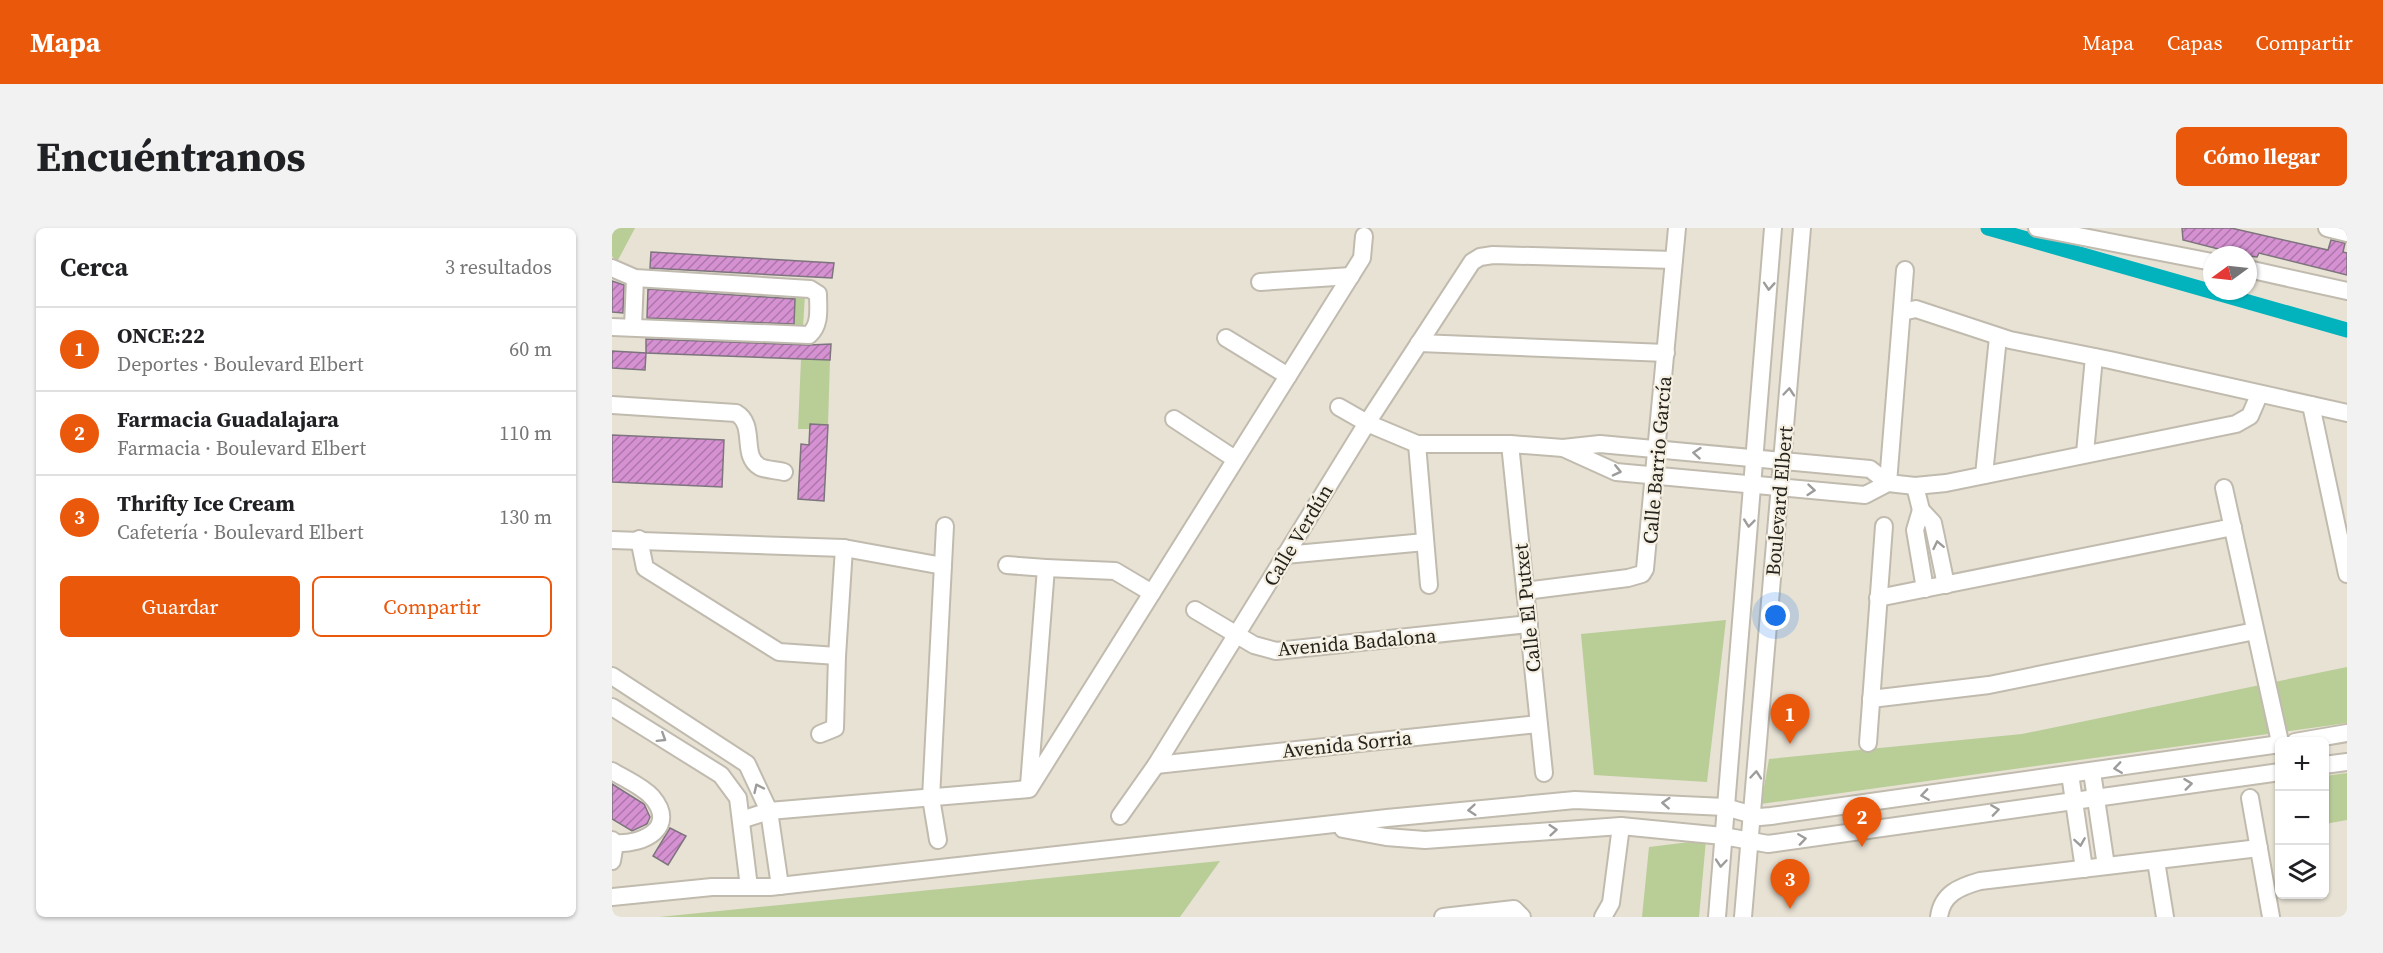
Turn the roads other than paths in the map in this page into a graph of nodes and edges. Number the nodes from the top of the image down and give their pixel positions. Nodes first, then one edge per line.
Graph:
1 (1677, 228) edge
2 (1773, 228) edge
3 (1802, 228) edge
4 (2037, 228) edge
5 (2327, 228) edge
6 (2347, 233) edge
7 (1364, 236) dead end
8 (1674, 260) junction
9 (2203, 260) edge
10 (612, 268) edge
11 (1905, 270) dead end
12 (2257, 271) edge
13 (1351, 276) junction
14 (635, 278) junction
15 (1260, 282) dead end
16 (2347, 291) edge
17 (1902, 312) junction
18 (612, 327) edge
19 (633, 327) junction
20 (1998, 337) junction
21 (1226, 338) dead end
22 (1419, 343) junction
23 (1666, 353) junction
24 (2094, 357) junction
25 (1288, 376) junction
26 (2259, 395) junction
27 (612, 405) edge
28 (2311, 405) junction
29 (1339, 407) dead end
30 (2347, 413) edge
31 (1174, 419) dead end
32 (1367, 423) junction
33 (1417, 444) junction
34 (1510, 444) junction
35 (1563, 448) junction
36 (1658, 449) junction
37 (2085, 453) junction
38 (1235, 459) junction
39 (1756, 459) junction
40 (1783, 461) junction
41 (783, 472) dead end
42 (1984, 475) junction
43 (1655, 476) junction
44 (1888, 483) junction
45 (1753, 485) junction
46 (1916, 486) junction
47 (1781, 487) junction
48 (2224, 488) dead end
49 (1921, 510) junction
50 (945, 526) dead end
51 (1884, 526) dead end
52 (2233, 527) junction
53 (639, 539) junction
54 (612, 540) edge
55 (1425, 542) junction
56 (844, 548) junction
57 (1285, 555) junction
58 (1007, 565) dead end
59 (942, 566) junction
60 (1046, 568) junction
61 (2347, 574) edge
62 (1429, 585) dead end
63 (1946, 585) junction
64 (1925, 589) junction
65 (1525, 591) junction
66 (1152, 593) junction
67 (1878, 598) junction
68 (1195, 610) dead end
69 (1529, 624) junction
70 (2255, 631) junction
71 (1238, 635) junction
72 (837, 656) junction
73 (612, 676) edge
74 (1871, 699) junction
75 (612, 707) edge
76 (1538, 723) junction
77 (820, 734) dead end
78 (2347, 734) edge
79 (2279, 737) edge
80 (2325, 737) edge
81 (1868, 743) dead end
82 (2275, 744) edge
83 (2347, 762) edge
84 (2329, 764) edge
85 (1156, 765) junction
86 (612, 771) edge
87 (2092, 772) junction
88 (2275, 772) edge
89 (1544, 773) dead end
90 (2070, 774) junction
91 (1029, 789) junction
92 (2096, 796) junction
93 (931, 798) junction
94 (2250, 798) dead end
95 (2073, 799) junction
96 (1725, 807) junction
97 (769, 811) junction
98 (1752, 815) junction
99 (1120, 816) dead end
100 (1387, 818) junction
101 (741, 820) junction
102 (1328, 826) junction
103 (1621, 826) junction
104 (1724, 836) junction
105 (1386, 837) junction
106 (938, 840) dead end
107 (614, 841) edge
108 (1749, 842) junction
109 (2259, 848) junction
110 (612, 861) edge
111 (2156, 861) junction
112 (2106, 866) junction
113 (2084, 868) junction
114 (780, 886) junction
115 (749, 887) junction
116 (612, 897) edge
117 (1610, 912) edge
118 (1443, 917) edge
119 (1522, 917) edge
120 (1717, 917) edge
121 (1743, 917) edge
122 (1939, 917) edge
123 (2165, 917) edge
124 (2271, 917) edge

1 - 8 street, Calle Barrio García
2 -> 39 street, Boulevard Elbert
40 -> 3 street, Boulevard Elbert
4 - 9 street
5 - 6 street
7 - 13 street
8 - 22 street, Calle Verdún
8 - 23 street, Calle Barrio García
10 - 14 street
11 - 17 street
12 - 16 street
13 - 15 street
13 - 25 street
14 - 19 street
14 - 19 street
17 - 20 street
17 - 44 street
18 - 19 street
20 - 24 street
20 - 42 street
21 - 25 street
22 - 23 street
22 - 32 street, Calle Verdún
23 - 36 street, Calle Barrio García
24 - 26 street
24 - 37 street
25 - 38 street
26 - 28 street
26 - 37 street
27 - 41 street
28 - 30 street
28 - 61 street
29 - 32 street
31 - 38 street
32 - 33 street
32 - 57 street, Calle Verdún
33 - 34 street
33 - 55 street
34 - 35 street
34 - 65 street, Calle El Putxet
35 - 36 street
35 -> 43 street
39 -> 36 street
36 - 43 street, Calle Barrio García
37 - 42 street
38 - 66 street
39 - 40 street
39 - 45 street, Boulevard Elbert
40 - 44 street
40 - 47 street, Boulevard Elbert
42 - 46 street
43 - 45 street
43 - 65 street, Calle Barrio García
44 - 46 street
47 -> 44 street
45 - 47 street
45 -> 96 street, Boulevard Elbert
46 - 49 street
98 -> 47 street, Boulevard Elbert
48 - 52 street
63 -> 49 street
49 - 64 street
50 - 59 street
51 - 67 street
52 - 63 street
52 - 70 street
53 - 54 street
53 - 56 street
53 - 72 street
55 - 57 street
55 - 62 street
56 - 59 street
56 - 72 street
57 - 71 street, Calle Verdún
58 - 60 street
59 - 93 street
60 - 66 street
60 - 91 street
63 - 64 street
64 - 67 street
65 - 69 street, Calle El Putxet
66 - 91 street
67 - 74 street
68 - 71 street, Avenida Badalona
69 - 71 street, Avenida Badalona
69 - 76 street, Calle El Putxet
70 - 74 street
70 - 79 street
71 - 85 street, Calle Verdún
72 - 77 street
97 -> 73 street
74 - 81 street
75 -> 101 street
76 - 85 street, Avenida Sorria
76 - 89 street, Calle El Putxet
78 - 80 street
82 -> 87 street
83 - 84 street
85 - 99 street, Calle Verdún
86 - 107 street
87 - 90 street
87 - 92 street
92 -> 88 street
90 - 95 street
90 -> 98 street
91 - 93 street
92 - 95 street
92 - 112 street
93 - 97 street
93 - 106 street
94 - 109 street
108 -> 95 street
95 -> 113 street
96 - 98 street
96 -> 100 street
96 - 104 street, Boulevard Elbert
97 - 101 street
97 - 114 street
98 - 108 street, Boulevard Elbert
100 - 102 street
100 - 105 street
101 - 115 street
102 - 105 street
102 - 114 street
103 - 104 street
105 -> 103 street
103 - 117 street
104 - 108 street
104 -> 120 street, Boulevard Elbert
107 - 110 street
108 - 121 street, Boulevard Elbert
109 - 111 street
109 - 124 street
111 - 112 street
111 - 123 street
112 - 113 street
113 - 122 street
114 - 115 street
115 - 116 street
118 - 119 street

